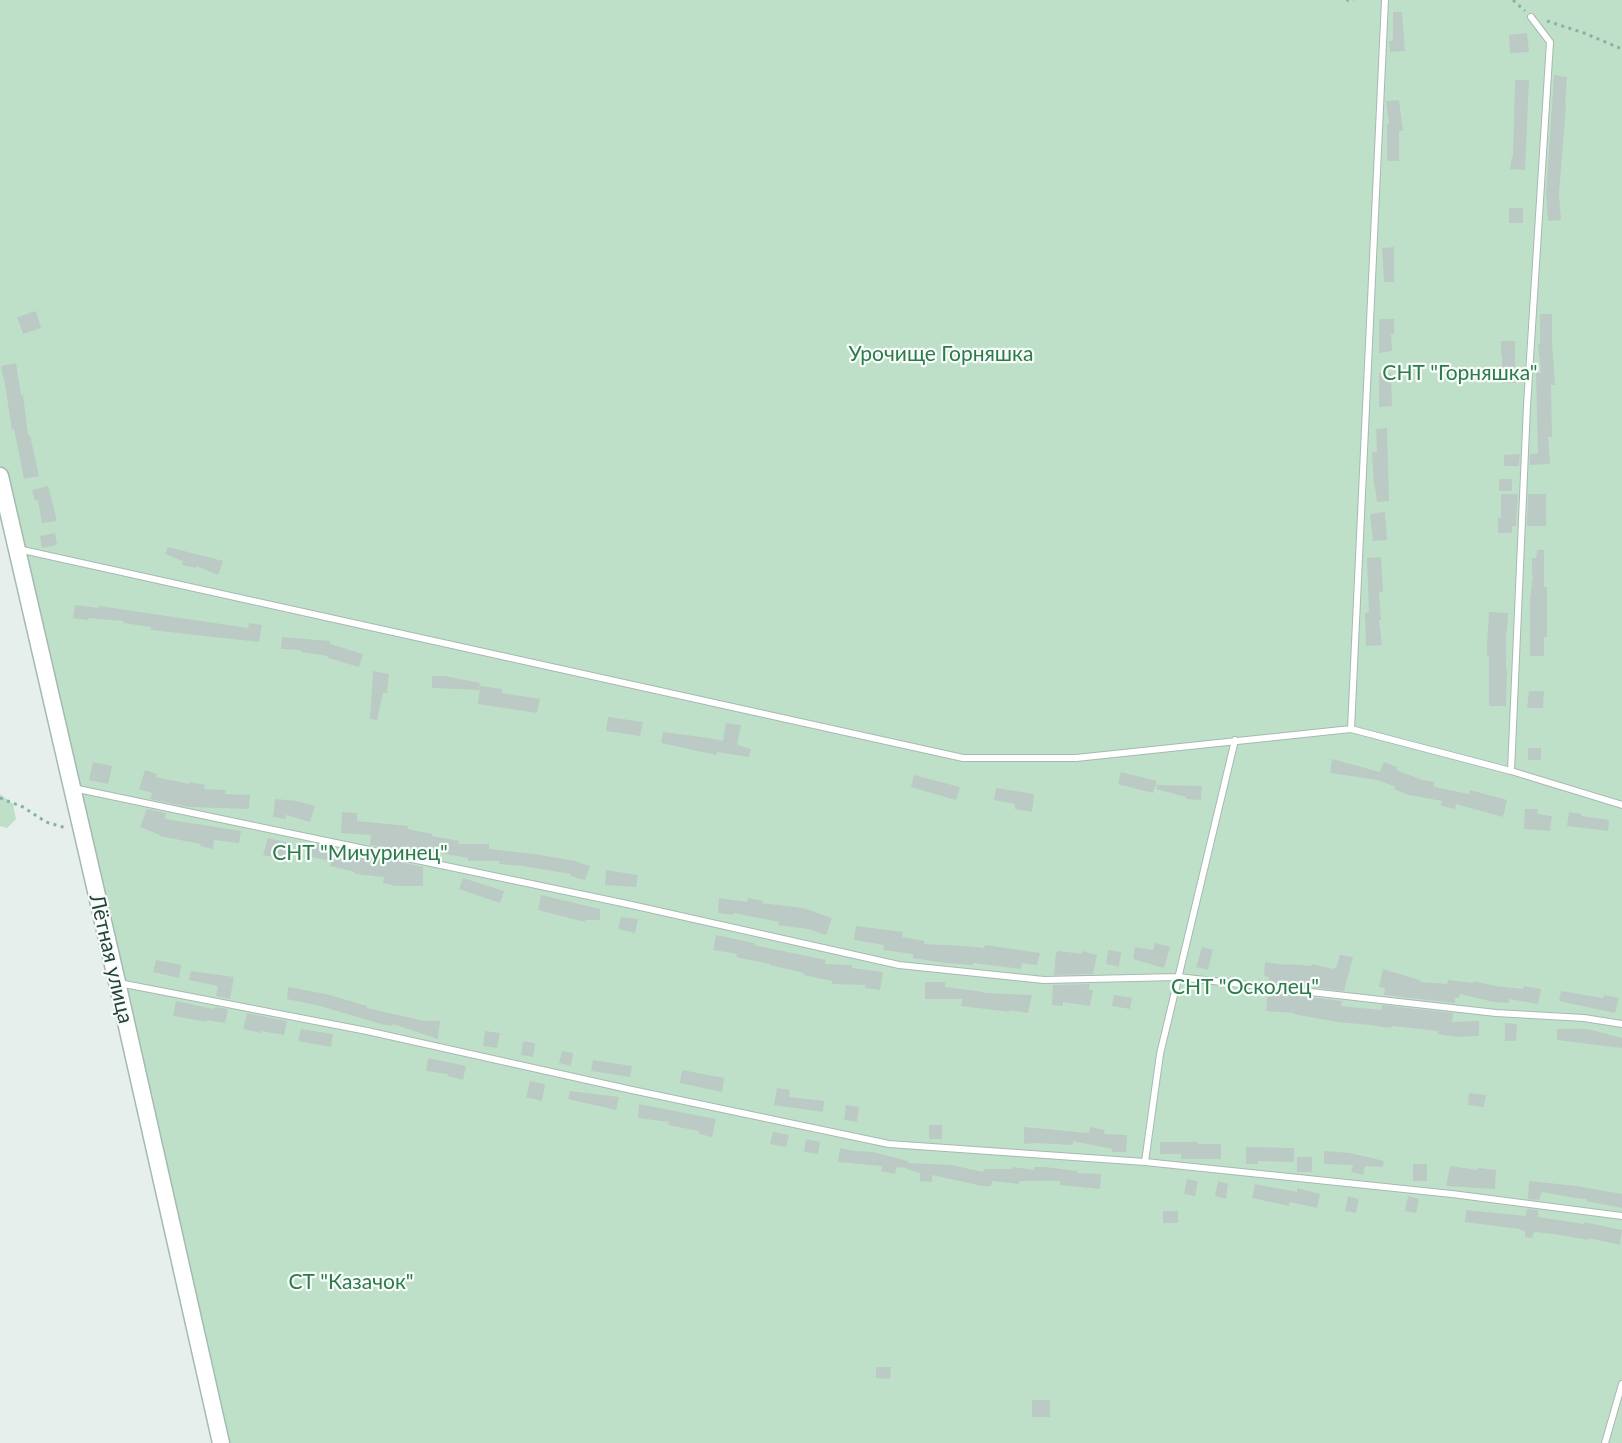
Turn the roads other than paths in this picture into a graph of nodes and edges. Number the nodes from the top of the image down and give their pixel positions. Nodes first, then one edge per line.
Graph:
1 (1385, 0) edge
2 (1531, 17) road end
3 (0, 476) edge
4 (17, 549) junction
5 (1351, 729) junction
6 (1235, 740) junction
7 (1511, 771) junction
8 (73, 788) junction
9 (1622, 805) edge
10 (1178, 977) junction
11 (117, 982) junction
12 (1622, 1024) edge
13 (1145, 1162) junction
14 (1622, 1216) edge
15 (1622, 1384) edge
16 (220, 1443) edge
17 (1605, 1443) edge

1 - 5 lane
2 - 7 lane
3 - 4 street, Лётная улица
4 - 6 lane
4 - 8 street, Лётная улица
5 - 6 lane
5 - 7 lane
6 - 10 lane
7 - 9 lane
8 - 10 lane
8 - 11 street, Лётная улица
10 - 12 lane
10 - 13 lane
11 - 13 lane
11 - 16 street, Лётная улица
13 - 14 lane
15 - 17 lane

